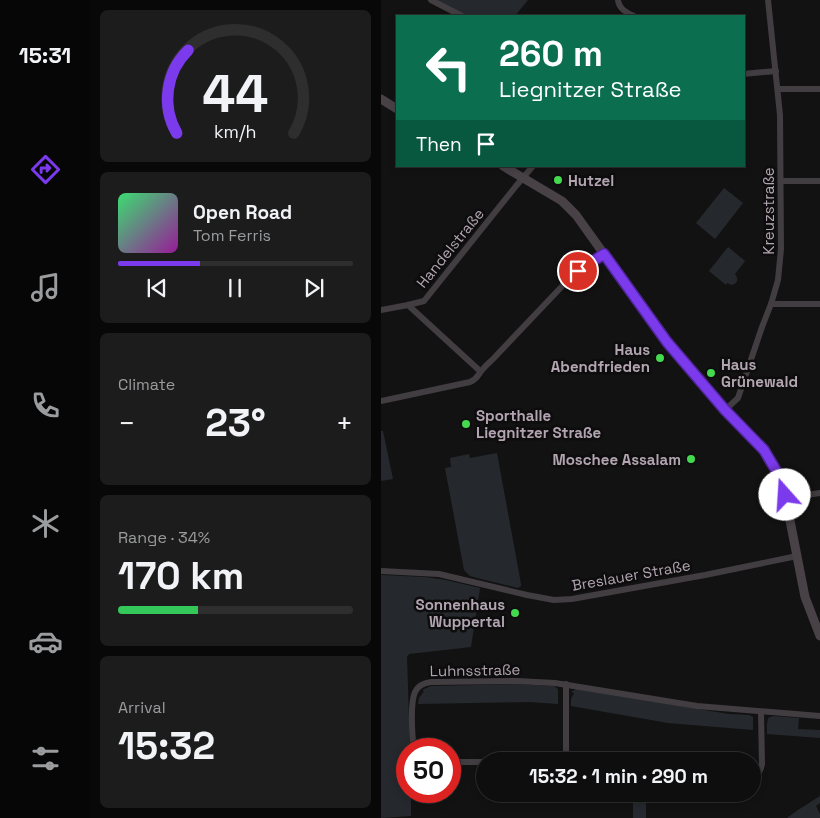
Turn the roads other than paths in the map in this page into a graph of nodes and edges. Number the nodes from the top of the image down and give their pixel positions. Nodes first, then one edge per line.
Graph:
1 (431, 0) edge
2 (618, 0) edge
3 (768, 0) edge
4 (460, 15) edge
5 (632, 15) edge
6 (776, 70) junction
7 (745, 74) edge
8 (820, 89) edge
9 (778, 90) junction
10 (381, 99) edge
11 (396, 108) edge
12 (505, 167) edge
13 (532, 167) edge
14 (523, 178) junction
15 (781, 181) junction
16 (820, 181) edge
17 (604, 254) junction
18 (771, 304) junction
19 (820, 304) edge
20 (408, 305) junction
21 (381, 310) edge
22 (480, 371) junction
23 (381, 401) edge
24 (725, 410) junction
25 (820, 493) edge
26 (785, 495) junction
27 (797, 556) junction
28 (381, 571) edge
29 (820, 636) edge
30 (566, 684) junction
31 (761, 712) junction
32 (820, 716) edge
33 (414, 738) edge
34 (566, 752) edge
35 (461, 762) edge
36 (476, 762) edge
37 (761, 770) edge

1 - 4 street
2 - 5 street
3 - 6 street, Kreuzstraße
6 - 7 street
6 - 9 street, Kreuzstraße
8 - 9 street
9 - 15 street, Kreuzstraße
10 - 11 main road
12 - 14 main road
13 - 14 street, Handelstraße
14 - 17 main road
14 - 20 street, Handelstraße
15 - 16 street
15 - 18 street, Kreuzstraße
17 - 22 street
17 - 24 main road
18 - 19 street
18 - 24 street, Kreuzstraße
20 - 21 street, Handelstraße
20 - 22 street
22 - 23 street
24 - 26 main road
25 - 26 street
26 - 27 main road
27 - 28 street, Breslauer Straße
27 - 29 main road
30 - 31 street, Luhnsstraße
30 - 33 street, Luhnsstraße
30 - 34 street
31 - 32 street, Luhnsstraße
31 - 37 street
35 - 36 street

